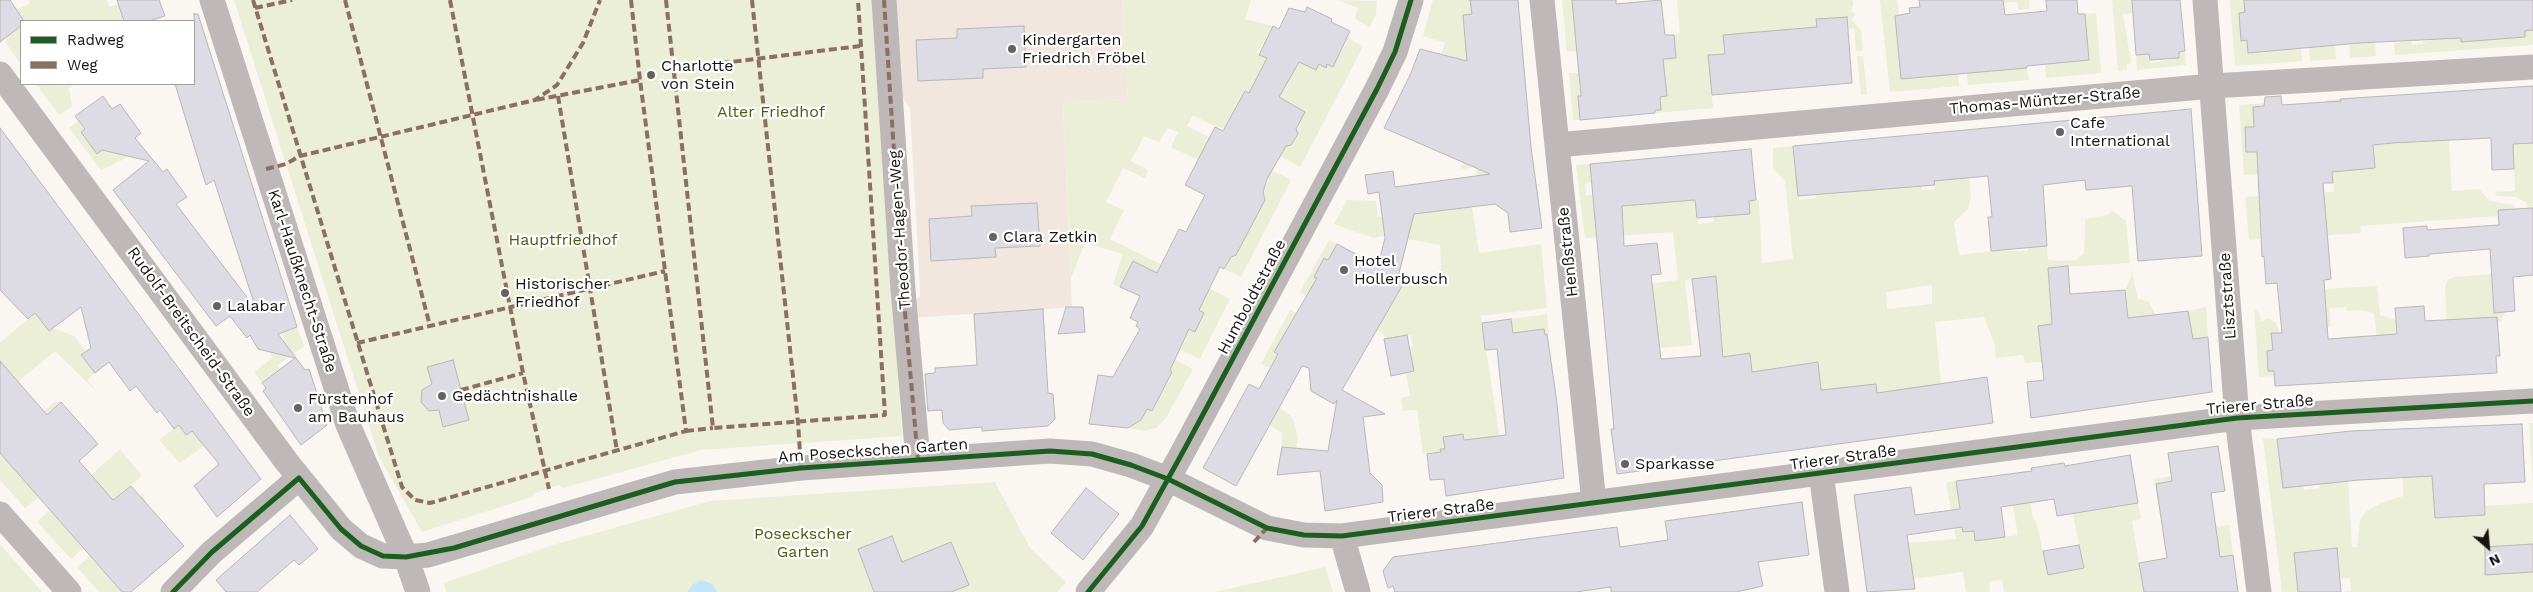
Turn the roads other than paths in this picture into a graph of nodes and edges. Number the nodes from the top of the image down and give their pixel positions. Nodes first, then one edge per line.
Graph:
1 (212, 0) edge
2 (884, 0) edge
3 (1411, 0) edge
4 (1542, 0) edge
5 (2206, 0) edge
6 (2533, 67) edge
7 (0, 74) edge
8 (2212, 86) junction
9 (1557, 145) junction
10 (2533, 401) edge
11 (2237, 418) junction
12 (918, 460) junction
13 (1821, 473) junction
14 (299, 478) junction
15 (1168, 479) junction
16 (1594, 503) junction
17 (0, 514) edge
18 (1342, 536) junction
19 (406, 557) junction
20 (69, 592) edge
21 (173, 592) edge
22 (418, 592) edge
23 (1088, 592) edge
24 (1358, 592) edge
25 (1836, 592) edge
26 (2259, 592) edge

1 - 19 street, Karl-Haußknecht-Straße
2 - 12 street, Theodor-Hagen-Weg
3 - 15 street, Humboldtstraße
4 - 9 street, Henßstraße
5 - 8 street, Lisztstraße
6 - 8 street, Thomas-Müntzer-Straße
7 - 14 street, Rudolf-Breitscheid-Straße
8 - 9 street, Thomas-Müntzer-Straße
8 - 11 street, Lisztstraße
9 - 16 street, Henßstraße
10 - 11 street, Trierer Straße
11 - 13 street, Trierer Straße
11 - 26 street, Lisztstraße
12 - 15 street, Am Poseckschen Garten
12 - 19 street, Am Poseckschen Garten
13 - 16 street, Trierer Straße
13 - 25 street
14 - 19 street, Rudolf-Breitscheid-Straße
14 - 21 street
15 - 18 street, Trierer Straße
15 - 23 street, Humboldtstraße
16 - 18 street, Trierer Straße
17 - 20 street
18 - 24 street
19 - 22 street, Karl-Haußknecht-Straße

